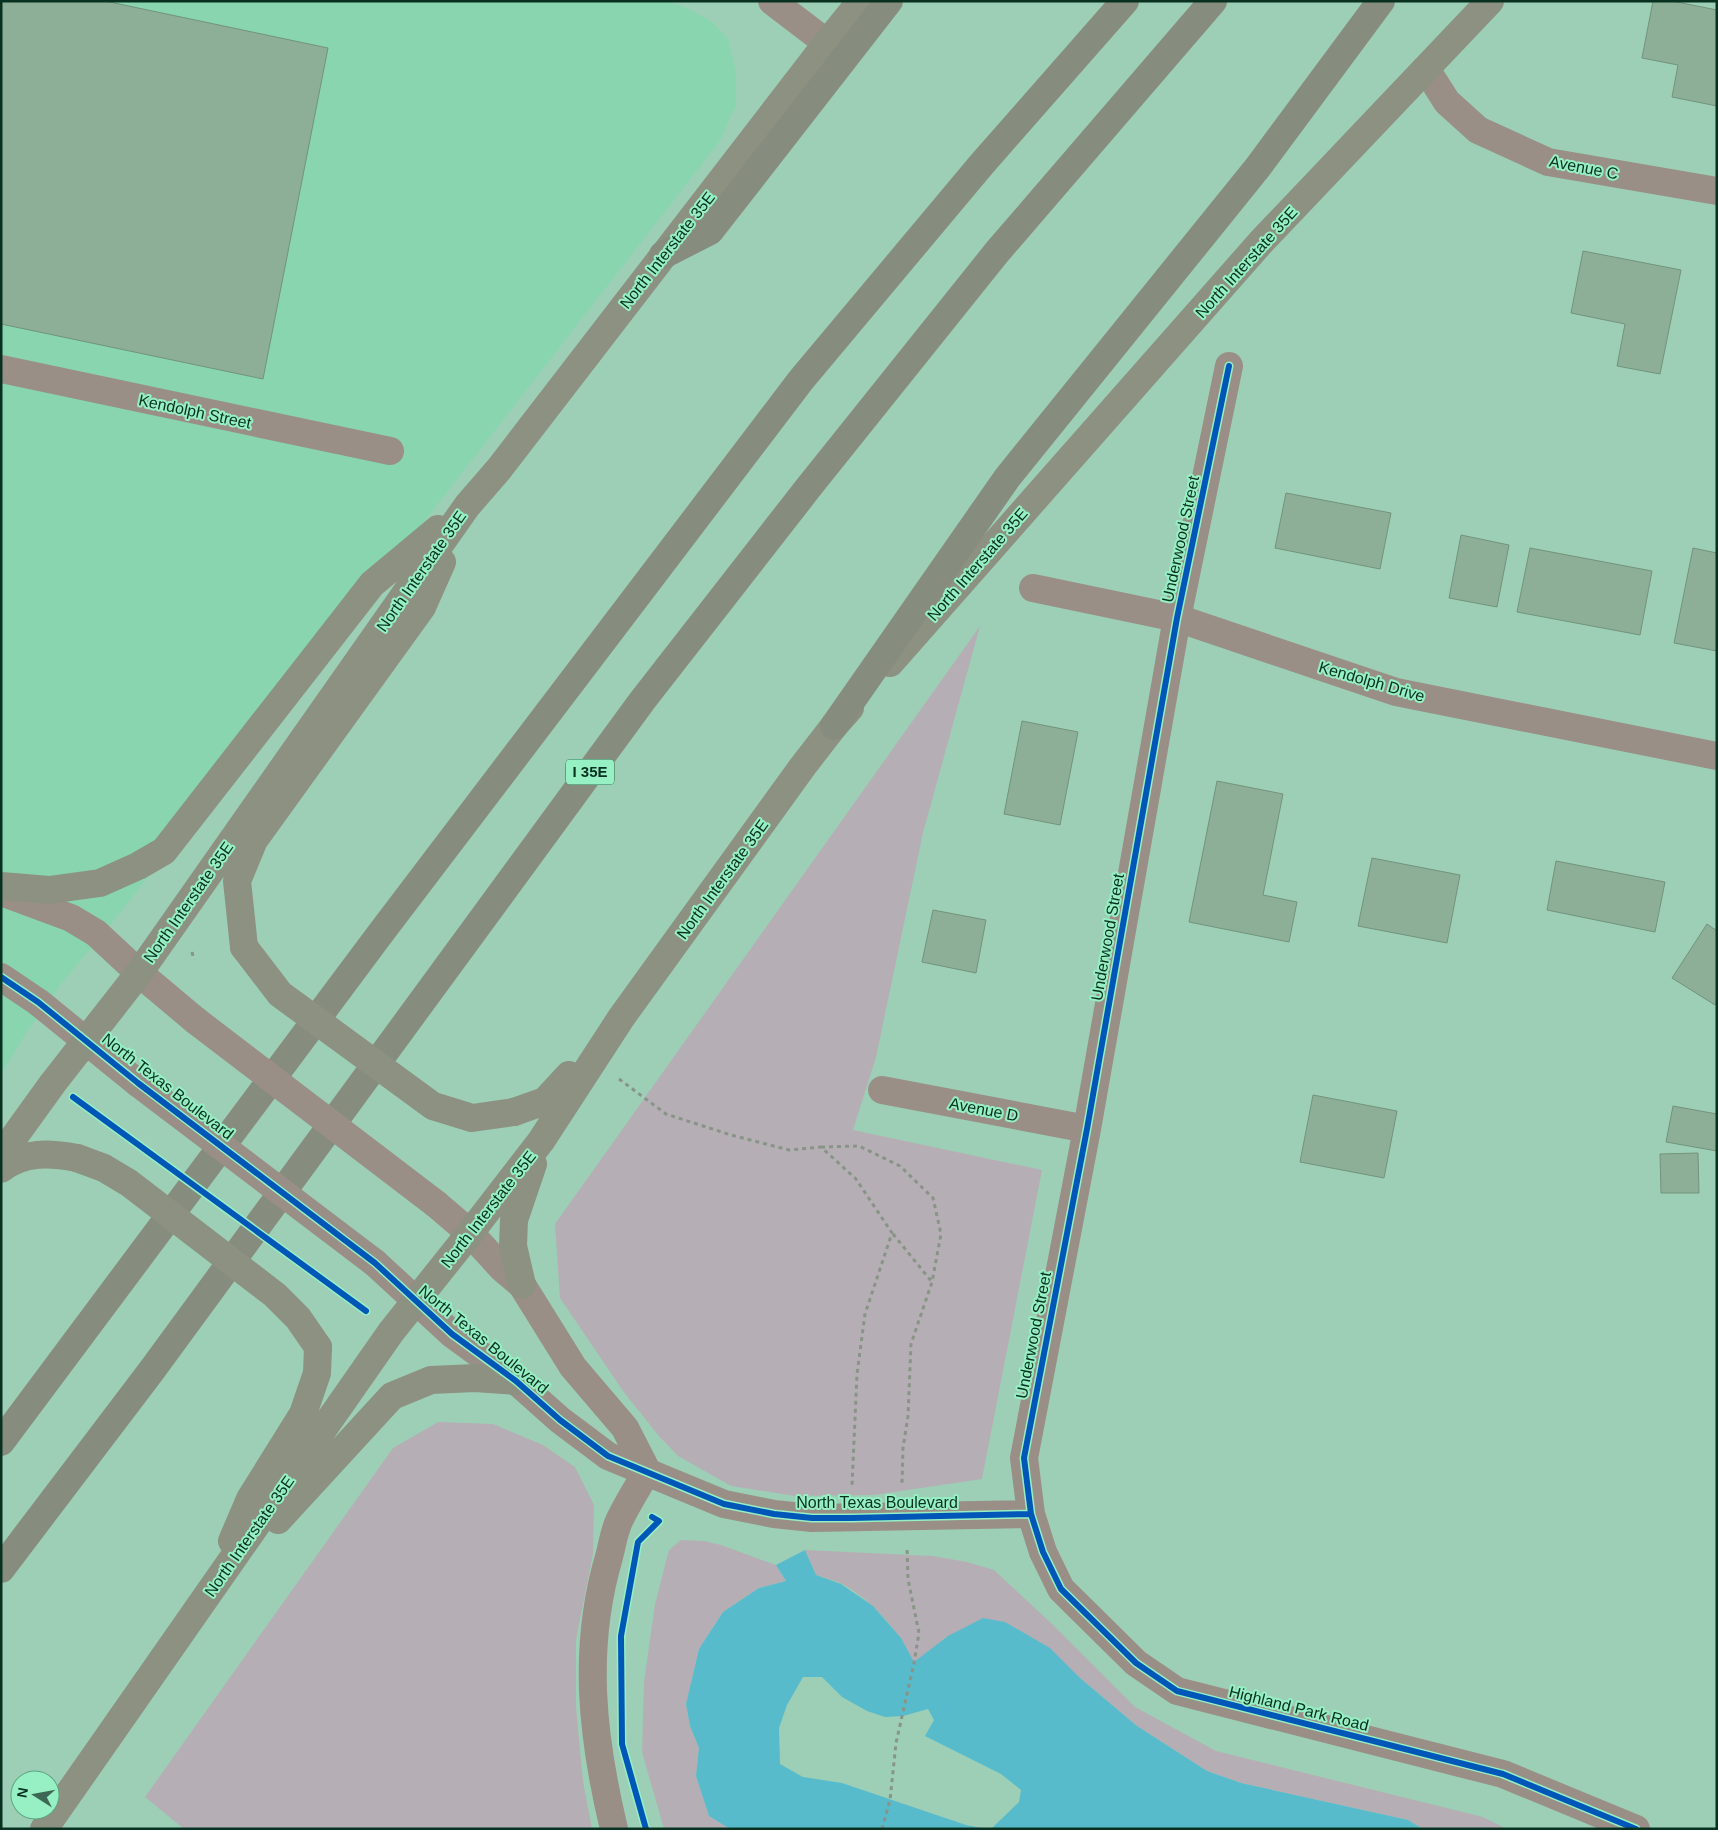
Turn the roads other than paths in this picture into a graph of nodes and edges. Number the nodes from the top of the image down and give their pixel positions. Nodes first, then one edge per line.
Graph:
1 (772, 1) edge
2 (861, 1) edge
3 (889, 1) edge
4 (1125, 1) edge
5 (1213, 1) edge
6 (1381, 1) edge
7 (1490, 1) edge
8 (827, 43) junction
9 (1426, 69) junction
10 (1717, 191) edge
11 (663, 256) junction
12 (1229, 366) dead end
13 (1, 369) edge
14 (390, 451) dead end
15 (466, 506) junction
16 (1033, 588) dead end
17 (1178, 618) junction
18 (834, 726) junction
19 (1717, 756) edge
20 (1, 886) edge
21 (1, 892) edge
22 (138, 972) junction
23 (1, 978) edge
24 (621, 1018) junction
25 (86, 1039) junction
26 (882, 1090) dead end
27 (1086, 1128) junction
28 (541, 1141) junction
29 (1, 1156) edge
30 (1, 1170) edge
31 (470, 1234) junction
32 (522, 1285) junction
33 (415, 1301) junction
34 (516, 1381) junction
35 (1, 1442) edge
36 (647, 1471) junction
37 (1030, 1514) junction
38 (1, 1569) edge
39 (210, 1593) junction
40 (44, 1829) edge
41 (614, 1829) edge
42 (1636, 1829) edge

1 - 8 street
2 - 8 main road, North Interstate 35E
3 - 11 highway
4 - 35 highway
5 - 38 highway, I 35E
6 - 18 highway
7 - 9 main road, North Interstate 35E
8 - 11 main road, North Interstate 35E
9 - 10 street, Avenue C
9 - 18 main road, North Interstate 35E
11 - 15 main road, North Interstate 35E
12 - 17 street, Underwood Street
13 - 14 street, Kendolph Street
15 - 20 main road
15 - 22 main road, North Interstate 35E
15 - 24 main road, bridge
16 - 17 street, Kendolph Drive
17 - 19 street, Kendolph Drive
17 - 27 street, Underwood Street
18 - 24 main road, North Interstate 35E
21 - 22 street
22 - 25 main road, North Interstate 35E
22 - 31 street, bridge
23 - 25 street, North Texas Boulevard
24 - 28 main road, North Interstate 35E
25 - 29 main road, North Interstate 35E
25 - 33 street, North Texas Boulevard, bridge
26 - 27 street, Avenue D
27 - 37 street, Underwood Street
28 - 31 main road, North Interstate 35E
28 - 32 main road
30 - 39 main road, bridge
31 - 32 street
31 - 33 main road, North Interstate 35E
32 - 36 street
33 - 34 street, North Texas Boulevard
33 - 39 main road, North Interstate 35E
34 - 36 street, North Texas Boulevard
34 - 39 main road
36 - 37 street, North Texas Boulevard
36 - 41 street
37 - 42 street, Highland Park Road
39 - 40 main road, North Interstate 35E

